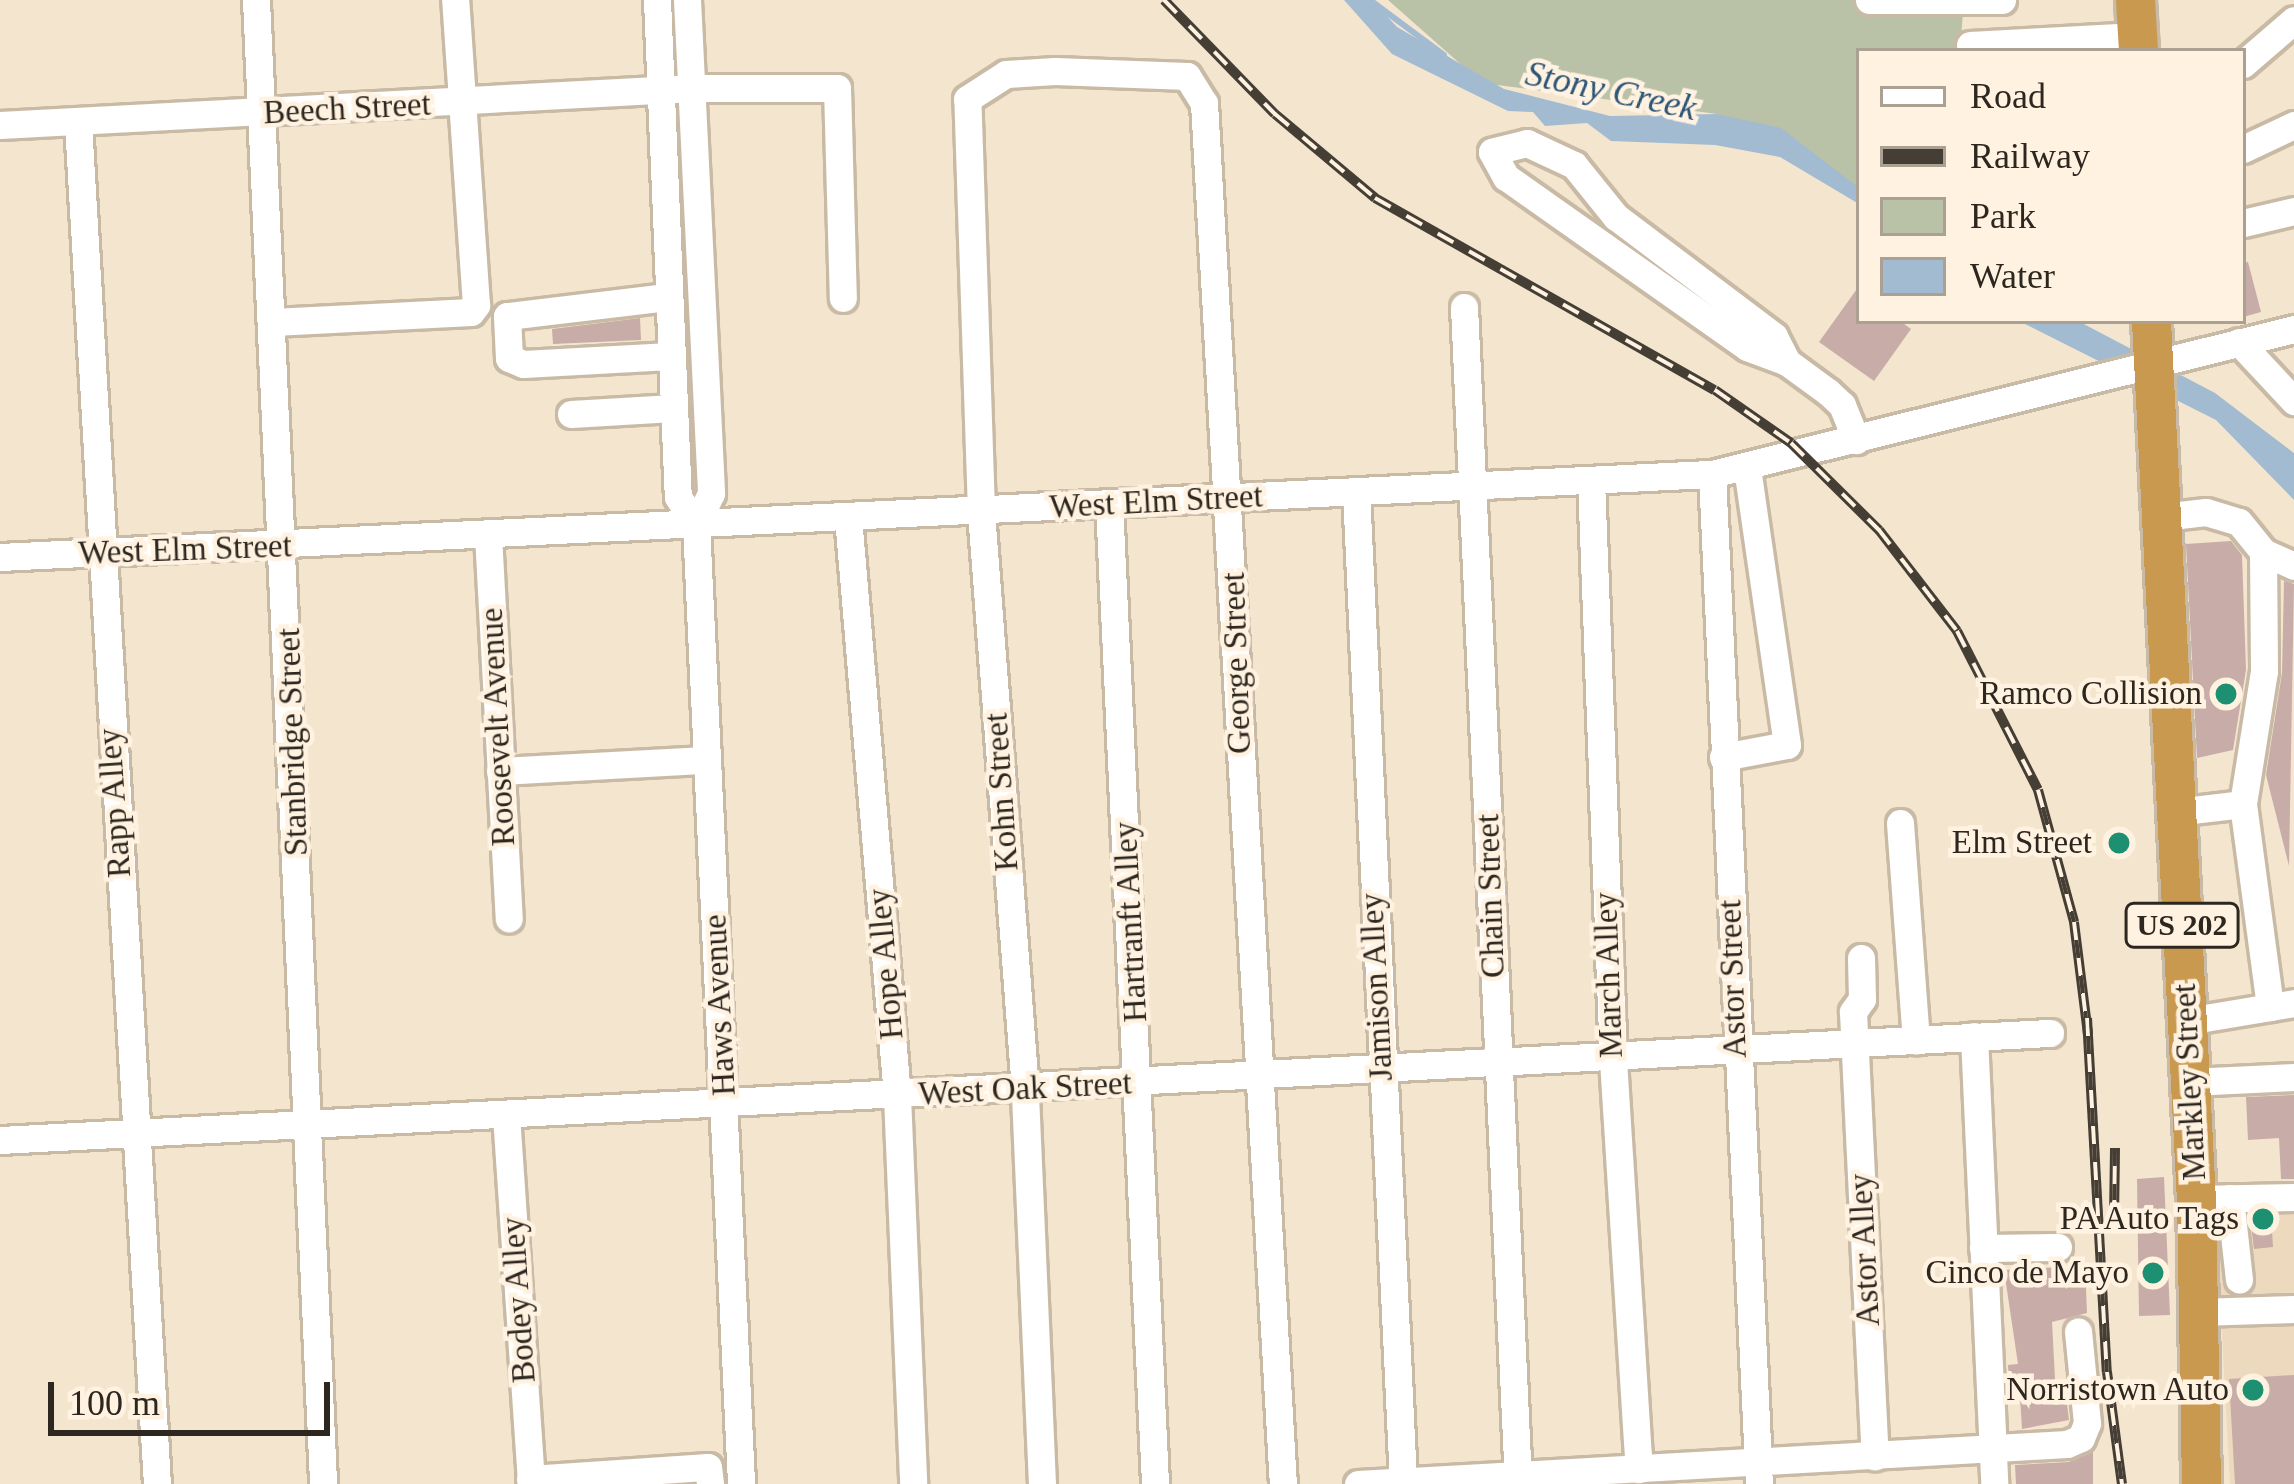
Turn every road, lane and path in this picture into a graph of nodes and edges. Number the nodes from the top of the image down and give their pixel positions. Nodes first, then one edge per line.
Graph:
1 (256, 0) edge
2 (455, 0) edge
3 (657, 0) edge
4 (687, 0) edge
5 (1869, 0) edge
6 (2002, 0) edge
7 (1968, 1) edge
8 (2294, 20) edge
9 (2137, 29) edge
10 (2020, 46) edge
11 (1970, 48) edge
12 (2246, 61) edge
13 (694, 88) junction
14 (660, 90) junction
15 (967, 99) joint
16 (459, 102) junction
17 (262, 114) junction
18 (78, 123) junction
19 (2294, 124) edge
20 (0, 125) edge
21 (2246, 148) edge
22 (2294, 211) edge
23 (2246, 222) edge
24 (843, 298) dead end
25 (1464, 308) dead end
26 (668, 309) junction
27 (705, 321) junction
28 (273, 322) junction
29 (2151, 324) edge
30 (2294, 329) edge
31 (2240, 342) junction
32 (670, 356) junction
33 (1787, 362) junction
34 (2154, 366) junction
35 (2294, 401) edge
36 (673, 408) junction
37 (571, 414) dead end
38 (1856, 440) junction
39 (1748, 466) junction
40 (1712, 474) junction
41 (1591, 480) junction
42 (1476, 486) junction
43 (1356, 492) junction
44 (1231, 498) junction
45 (1109, 505) junction
46 (981, 511) junction
47 (2162, 517) junction
48 (848, 518) junction
49 (696, 525) junction
50 (488, 535) junction
51 (285, 546) junction
52 (2263, 552) junction
53 (97, 554) junction
54 (0, 557) edge
55 (2294, 566) edge
56 (1766, 614) junction
57 (1717, 617) junction
58 (1723, 757) junction
59 (706, 760) junction
60 (500, 771) junction
61 (2243, 804) junction
62 (2175, 812) junction
63 (1900, 824) dead end
64 (509, 918) dead end
65 (1861, 958) dead end
66 (2282, 1005) edge
67 (2187, 1021) junction
68 (2050, 1033) dead end
69 (1974, 1036) junction
70 (1916, 1040) junction
71 (1856, 1044) junction
72 (1736, 1051) junction
73 (1612, 1060) junction
74 (1497, 1065) junction
75 (1381, 1069) junction
76 (1254, 1075) junction
77 (2294, 1076) edge
78 (2190, 1082) junction
79 (1139, 1083) junction
80 (1025, 1090) junction
81 (897, 1096) junction
82 (725, 1103) junction
83 (506, 1115) junction
84 (308, 1123) junction
85 (138, 1134) junction
86 (0, 1140) edge
87 (2294, 1197) edge
88 (2213, 1198) junction
89 (2058, 1246) dead end
90 (1983, 1248) junction
91 (2239, 1280) dead end
92 (2294, 1309) edge
93 (2198, 1312) junction
94 (2078, 1331) dead end
95 (1992, 1449) junction
96 (1875, 1456) junction
97 (1639, 1468) junction
98 (1758, 1473) edge
99 (1518, 1480) edge
100 (531, 1481) edge
101 (1403, 1481) edge
102 (157, 1484) edge
103 (323, 1484) edge
104 (710, 1484) edge
105 (741, 1484) edge
106 (913, 1484) edge
107 (1042, 1484) edge
108 (1154, 1484) edge
109 (1283, 1484) edge
110 (1358, 1484) edge
111 (1994, 1484) edge
112 (2200, 1484) edge

1 - 17 street, Stanbridge Street
2 - 16 street
3 - 14 street, Haws Avenue
4 - 13 street, Haws Avenue
5 - 7 street
6 - 7 street
7 - 11 street
8 - 12 street
9 - 10 street
10 - 11 street
13 - 14 street, Beech Street
13 - 24 street, Beech Street
13 - 27 street, Haws Avenue
14 - 16 street, Beech Street
14 - 26 street, Haws Avenue
15 - 44 street, George Street
15 - 46 street, Kohn Street
16 - 17 street, Beech Street
16 - 28 street
17 - 18 street, Beech Street
17 - 28 street, Stanbridge Street
18 - 20 street, Beech Street
18 - 53 street, Rapp Alley
19 - 21 street
22 - 23 street
25 - 42 street, Chain Street
26 - 27 street
26 - 32 street, Haws Avenue
26 - 32 street
27 - 49 street, Haws Avenue
28 - 51 street, Stanbridge Street
29 - 34 highway, Markley Street / US 202
30 - 31 street, West Elm Street
31 - 34 street, West Elm Street
31 - 35 street
32 - 36 street, Haws Avenue
33 - 33 street
33 - 38 street
34 - 38 street, West Elm Street
34 - 47 highway, Markley Street / US 202
36 - 37 street
36 - 49 street, Haws Avenue
38 - 39 street, West Elm Street
39 - 40 street, West Elm Street
39 - 56 street
40 - 41 street, West Elm Street
40 - 57 street, Astor Street
41 - 42 street, West Elm Street
41 - 73 street, March Alley
42 - 43 street, West Elm Street
42 - 74 street, Chain Street
43 - 44 street, West Elm Street
43 - 75 street, Jamison Alley
44 - 45 street, West Elm Street
44 - 76 street, George Street
45 - 46 street, West Elm Street
45 - 79 street, Hartranft Alley
46 - 48 street, West Elm Street
46 - 80 street, Kohn Street
47 - 52 street
47 - 62 highway, Markley Street / US 202
48 - 49 street, West Elm Street
48 - 81 street, Hope Alley
49 - 50 street, West Elm Street
49 - 59 street, Haws Avenue
50 - 51 street, West Elm Street
50 - 60 street, Roosevelt Avenue
51 - 53 street, West Elm Street
51 - 84 street, Stanbridge Street
52 - 55 street
52 - 61 street
53 - 54 street, West Elm Street
53 - 85 street, Rapp Alley
56 - 57 street
56 - 58 street
57 - 58 street, Astor Street
58 - 72 street, Astor Street
59 - 60 street
59 - 82 street, Haws Avenue
60 - 64 street, Roosevelt Avenue
61 - 62 street
61 - 66 street
62 - 67 highway, Markley Street / US 202
63 - 70 street
65 - 71 street, Astor Alley
66 - 67 street
67 - 78 highway, Markley Street / US 202
68 - 69 street, West Oak Street
69 - 70 street, West Oak Street
69 - 90 street
70 - 71 street, West Oak Street
71 - 72 street, West Oak Street
71 - 96 street, Astor Alley
72 - 73 street, West Oak Street
72 - 98 street, Astor Street
73 - 74 street, West Oak Street
73 - 97 street, March Alley
74 - 75 street, West Oak Street
74 - 99 street, Chain Street
75 - 76 street, West Oak Street
75 - 101 street, Jamison Alley
76 - 79 street, West Oak Street
76 - 109 street, George Street
77 - 78 street
78 - 88 highway, Markley Street / US 202
79 - 80 street, West Oak Street
79 - 108 street, Hartranft Alley
80 - 81 street, West Oak Street
80 - 107 street, Kohn Street
81 - 82 street, West Oak Street
81 - 106 street, Hope Alley
82 - 83 street, West Oak Street
82 - 105 street, Haws Avenue
83 - 84 street, West Oak Street
83 - 100 street, Bodey Alley
84 - 85 street, West Oak Street
84 - 103 street, Stanbridge Street
85 - 86 street, West Oak Street
85 - 102 street, Rapp Alley
87 - 88 street
88 - 91 street
88 - 93 highway, Markley Street / US 202
89 - 90 street
90 - 95 street
92 - 93 street
93 - 112 highway, Markley Street / US 202
94 - 95 street
95 - 96 street
95 - 111 street
96 - 98 street
97 - 98 street
97 - 99 street
99 - 101 street
100 - 104 street
101 - 110 street

